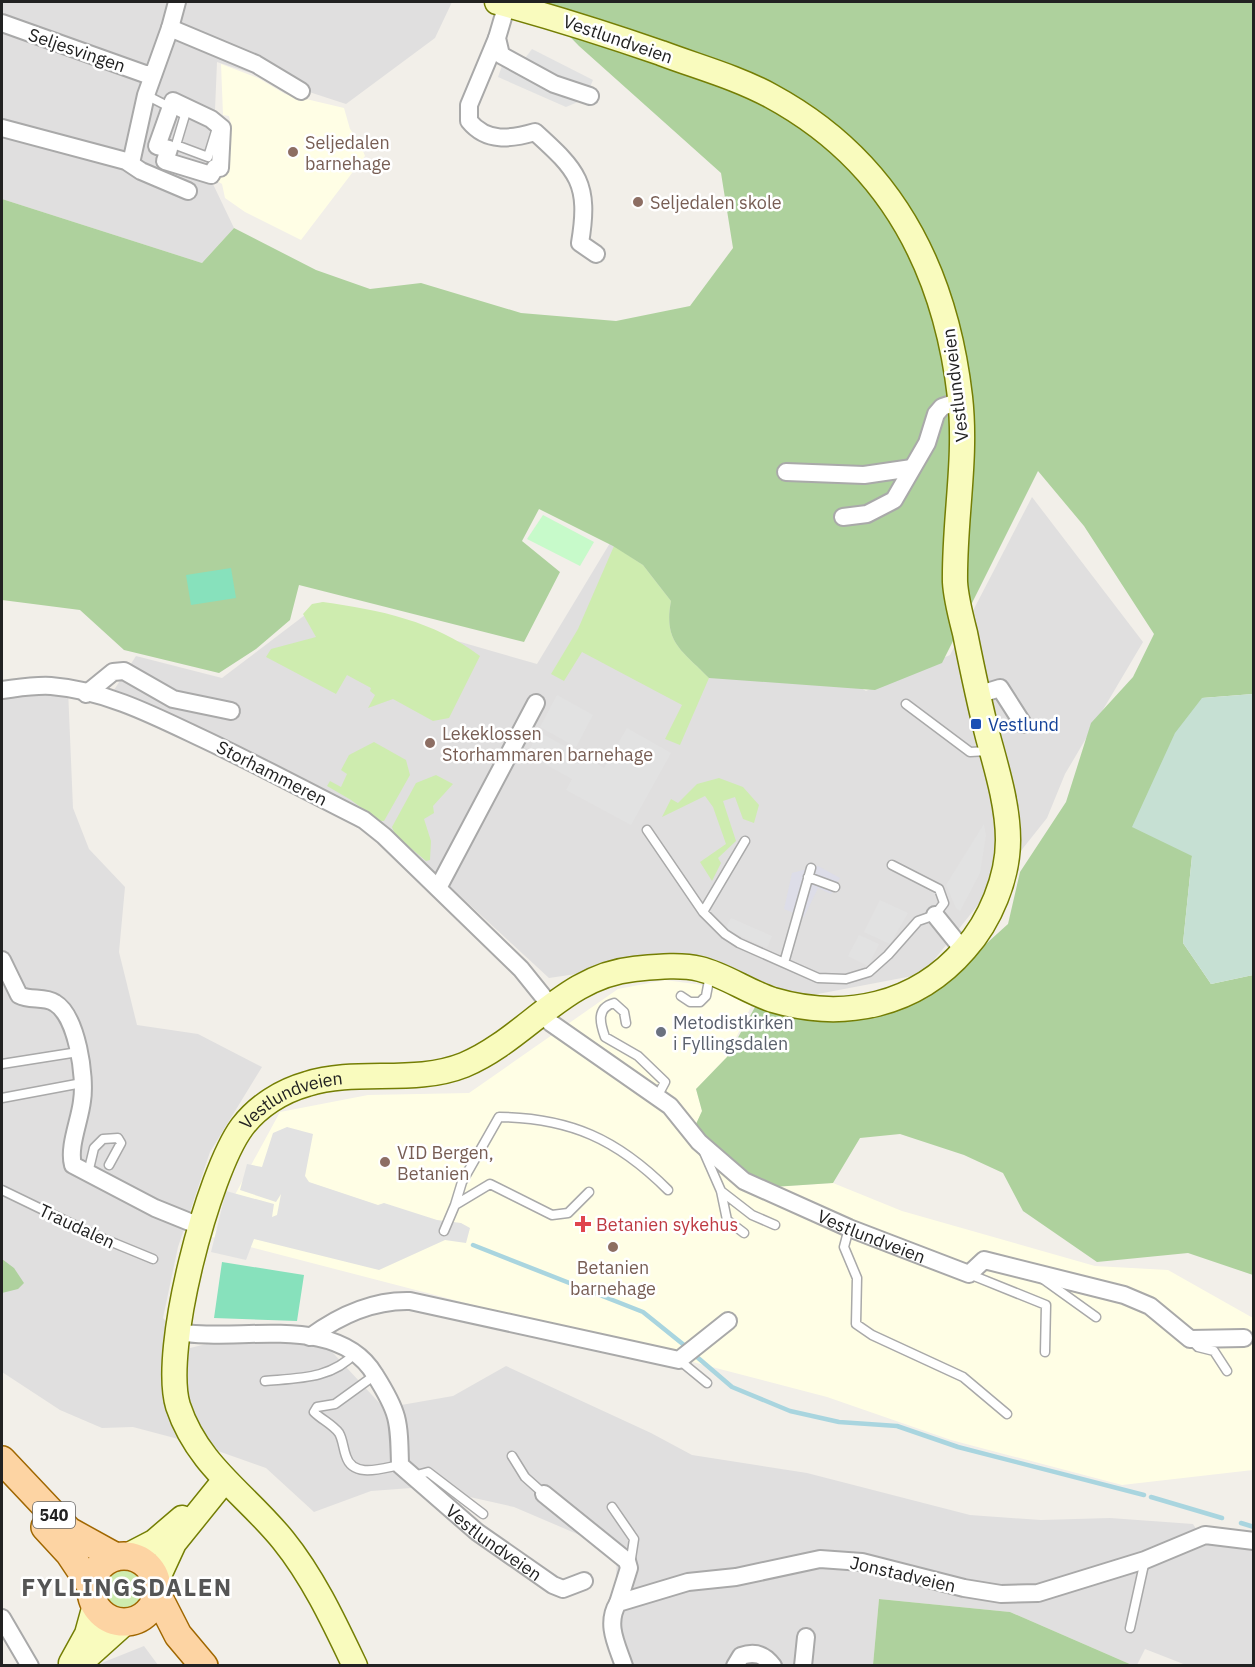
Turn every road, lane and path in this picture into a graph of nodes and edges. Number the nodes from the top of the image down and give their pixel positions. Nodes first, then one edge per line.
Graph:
1 (177, 2) edge
2 (502, 3) edge
3 (2, 23) edge
4 (170, 28) junction
5 (497, 38) junction
6 (153, 74) junction
7 (301, 91) dead end
8 (146, 95) junction
9 (590, 96) dead end
10 (178, 111) junction
11 (2, 128) edge
12 (130, 163) junction
13 (188, 191) dead end
14 (596, 254) dead end
15 (960, 400) junction
16 (912, 468) junction
17 (786, 472) dead end
18 (843, 517) dead end
19 (2, 690) edge
20 (87, 694) junction
21 (977, 695) junction
22 (536, 703) dead end
23 (906, 704) dead end
24 (231, 711) dead end
25 (1023, 724) dead end
26 (992, 750) junction
27 (647, 830) dead end
28 (745, 841) dead end
29 (892, 865) dead end
30 (835, 887) dead end
31 (438, 888) junction
32 (703, 912) junction
33 (935, 915) junction
34 (964, 951) junction
35 (2, 960) edge
36 (784, 963) junction
37 (710, 973) junction
38 (681, 996) dead end
39 (546, 1009) junction
40 (626, 1023) dead end
41 (78, 1052) junction
42 (2, 1064) edge
43 (82, 1083) junction
44 (657, 1097) junction
45 (2, 1098) edge
46 (699, 1142) junction
47 (109, 1165) dead end
48 (88, 1173) junction
49 (2, 1190) edge
50 (668, 1190) dead end
51 (721, 1191) junction
52 (589, 1192) dead end
53 (455, 1205) junction
54 (776, 1225) dead end
55 (202, 1227) junction
56 (849, 1228) junction
57 (444, 1231) dead end
58 (744, 1233) dead end
59 (153, 1259) dead end
60 (1032, 1272) junction
61 (969, 1274) junction
62 (1096, 1317) dead end
63 (728, 1321) dead end
64 (177, 1332) junction
65 (310, 1337) junction
66 (1244, 1338) dead end
67 (1190, 1339) junction
68 (356, 1352) junction
69 (1045, 1352) dead end
70 (679, 1360) junction
71 (1227, 1371) dead end
72 (375, 1375) junction
73 (265, 1381) dead end
74 (707, 1383) dead end
75 (1007, 1414) dead end
76 (512, 1456) dead end
77 (2, 1460) edge
78 (406, 1471) junction
79 (2, 1480) edge
80 (218, 1488) junction
81 (544, 1494) joint
82 (612, 1507) dead end
83 (483, 1514) dead end
84 (1254, 1541) edge
85 (121, 1556) junction
86 (1145, 1560) junction
87 (629, 1568) junction
88 (584, 1581) dead end
89 (156, 1587) junction
90 (93, 1595) junction
91 (618, 1604) junction
92 (2, 1618) edge
93 (130, 1621) junction
94 (1130, 1628) dead end
95 (806, 1637) dead end
96 (30, 1665) edge
97 (70, 1665) edge
98 (77, 1665) edge
99 (189, 1665) edge
100 (204, 1665) edge
101 (355, 1665) edge
102 (624, 1665) edge
103 (735, 1665) edge
104 (773, 1665) edge
105 (803, 1665) edge

1 - 4 street
2 - 5 street, Vestlundveien
2 - 15 main road, Vestlundveien
3 - 6 street, Seljesvingen
4 - 6 street
4 - 7 street
5 - 9 street
5 - 14 street, Vestlundveien
6 - 8 street
8 - 10 lane
8 - 12 street
10 - 10 street
11 - 12 street
12 - 13 street
15 - 16 street
15 - 21 main road, Vestlundveien
16 - 17 street
16 - 18 street
19 - 20 street, Storhammeren
20 - 24 street, Storhammeren
20 - 31 street, Storhammeren
21 - 25 street
21 - 26 main road, Vestlundveien
22 - 31 street
23 - 26 lane
26 - 34 main road, Vestlundveien
27 - 32 lane
28 - 32 lane
29 - 33 lane
30 - 36 lane
31 - 39 street, Storhammeren
32 - 36 lane
33 - 34 street
33 - 36 lane
34 - 37 main road, Vestlundveien
35 - 41 street
37 - 38 lane
37 - 39 main road, Vestlundveien
39 - 44 street, Vestlundveien
39 - 55 main road, Vestlundveien
40 - 44 lane
41 - 42 lane
41 - 43 street
43 - 45 lane
43 - 48 street
44 - 46 street, Vestlundveien
46 - 51 lane
46 - 56 street, Vestlundveien
47 - 48 lane
48 - 55 street
49 - 59 lane, Traudalen
50 - 53 lane
51 - 54 lane
51 - 58 lane
52 - 53 lane
53 - 57 lane
55 - 64 main road, Vestlundveien
56 - 61 street, Vestlundveien
56 - 75 lane
60 - 61 street
60 - 62 lane
60 - 67 street
61 - 69 lane
63 - 70 street
64 - 65 street
64 - 80 main road, Vestlundveien
65 - 68 street
65 - 70 street
66 - 67 street
67 - 71 lane
68 - 72 street
68 - 73 lane
70 - 74 lane
72 - 78 street
72 - 78 lane, Vestlundveien
76 - 81 lane
77 - 85 main road, 540
78 - 83 lane, Vestlundveien
78 - 88 street, Vestlundveien
79 - 90 main road, 540
80 - 85 main road
80 - 89 main road
80 - 101 main road, Vestlundveien
81 - 87 street
82 - 87 lane
84 - 86 street, Jonstadveien
85 - 89 main road, 540
85 - 90 main road
86 - 91 street, Jonstadveien
86 - 94 lane
87 - 91 street
89 - 93 main road
89 - 100 main road, 540
90 - 93 main road, 540
90 - 97 main road
91 - 102 street
92 - 96 street
93 - 98 main road
93 - 99 main road, 540
95 - 105 street
103 - 104 street

